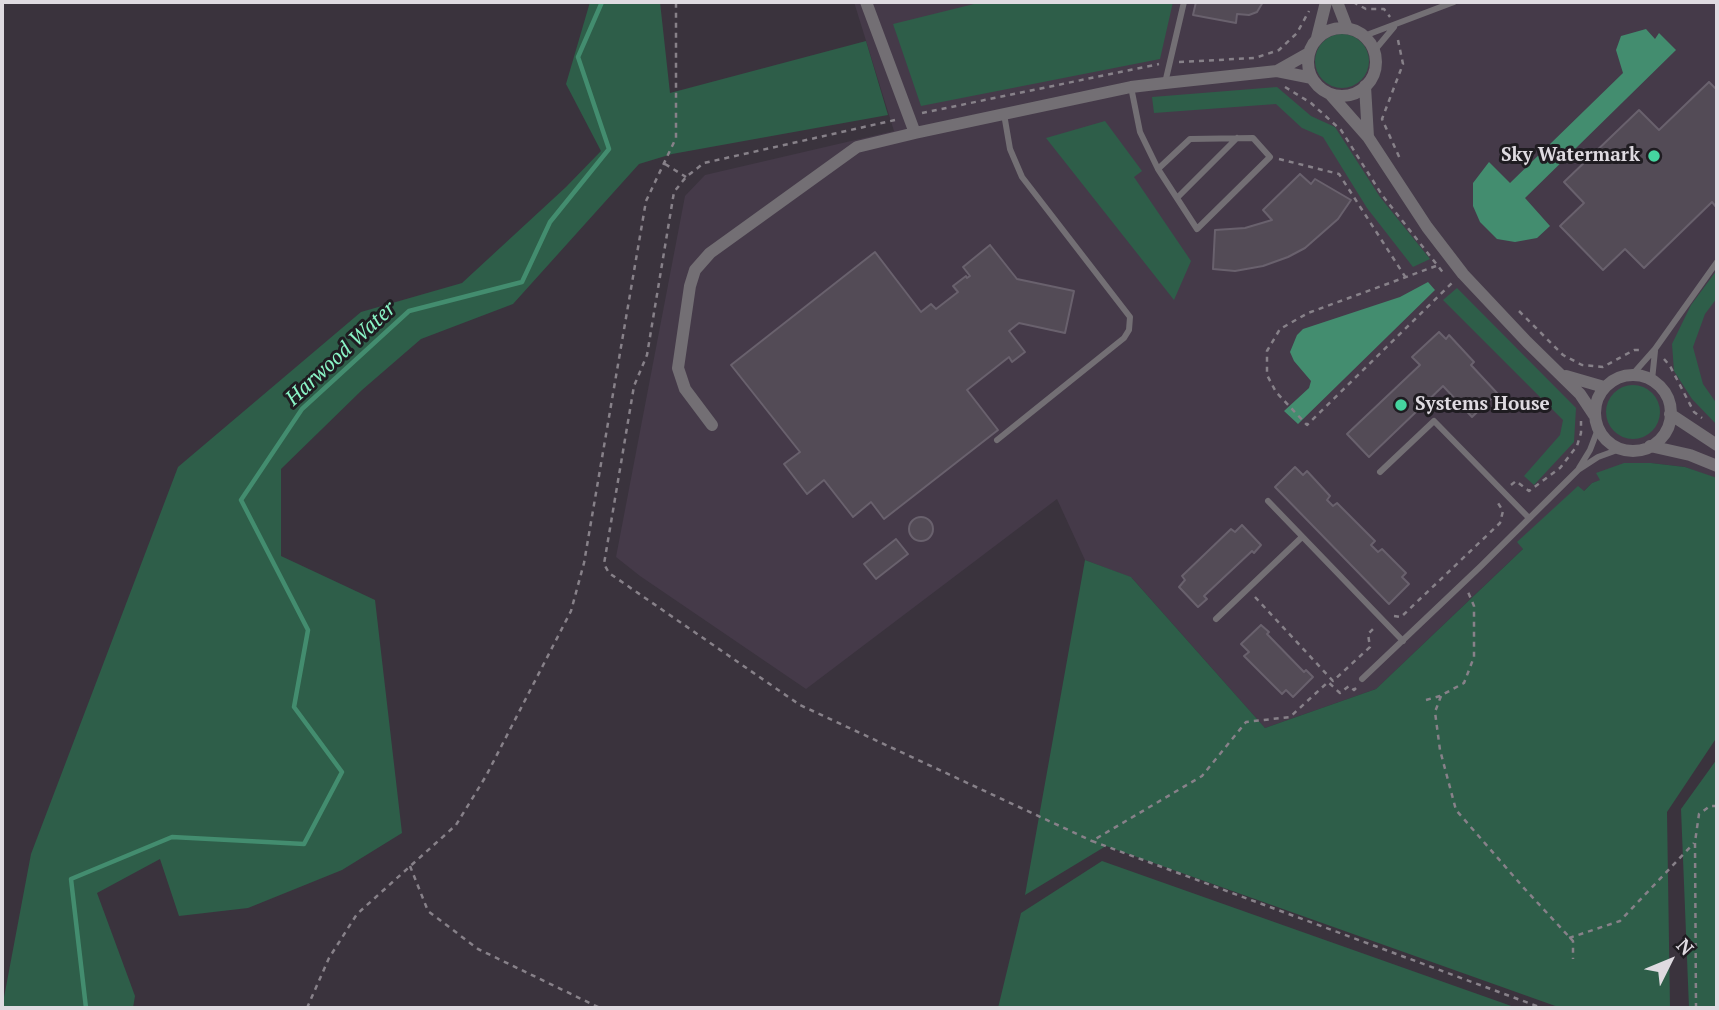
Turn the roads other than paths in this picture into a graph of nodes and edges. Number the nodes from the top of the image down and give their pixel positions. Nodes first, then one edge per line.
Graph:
1 (866, 2) edge
2 (1184, 2) edge
3 (1326, 2) edge
4 (1337, 2) edge
5 (1454, 2) edge
6 (1395, 26) junction
7 (1347, 27) junction
8 (1364, 36) junction
9 (1317, 38) junction
10 (1374, 51) junction
11 (1308, 53) junction
12 (1278, 77) junction
13 (1312, 78) junction
14 (1165, 83) junction
15 (1365, 86) junction
16 (1131, 87) junction
17 (1330, 94) junction
18 (1003, 114) junction
19 (915, 133) junction
20 (1368, 136) junction
21 (1237, 138) junction
22 (1158, 169) junction
23 (1177, 198) junction
24 (1717, 262) edge
25 (1655, 349) junction
26 (1562, 374) junction
27 (1632, 374) junction
28 (1652, 380) junction
29 (1604, 387) junction
30 (1670, 414) junction
31 (1594, 415) junction
32 (712, 425) dead end
33 (1598, 429) junction
34 (998, 440) dead end
35 (1717, 445) edge
36 (1650, 446) junction
37 (1620, 449) junction
38 (1717, 466) edge
39 (1578, 470) junction
40 (1380, 472) dead end
41 (1268, 501) dead end
42 (1528, 517) junction
43 (1303, 537) junction
44 (1216, 619) dead end
45 (1403, 641) junction
46 (1362, 679) road end

1 - 19 street
2 - 14 lane
3 - 9 street
4 - 7 street
5 - 6 lane
6 - 8 lane
6 - 10 lane
7 - 8 street
7 - 9 street
8 - 10 street
9 - 11 street
10 - 15 street
11 - 12 street
11 - 13 street
12 - 13 street
12 - 14 street
13 - 17 street
14 - 16 street
15 - 17 street
15 - 20 street
16 - 18 street
16 - 22 lane
17 - 20 street
18 - 19 street
18 - 34 lane
19 - 32 street
20 - 26 street
21 - 22 lane
21 - 23 lane
21 - 23 lane
22 - 23 lane
24 - 25 lane
25 - 27 lane
25 - 28 lane
26 - 29 street
26 - 31 street
27 - 28 street
27 - 29 street
28 - 30 street
29 - 31 street
30 - 35 street
30 - 36 street
31 - 33 street
33 - 37 street
33 - 39 lane
36 - 37 street
36 - 38 street
37 - 39 lane
39 - 42 lane
40 - 42 lane
41 - 43 lane
42 - 45 lane
43 - 44 lane
43 - 45 lane
45 - 46 lane

